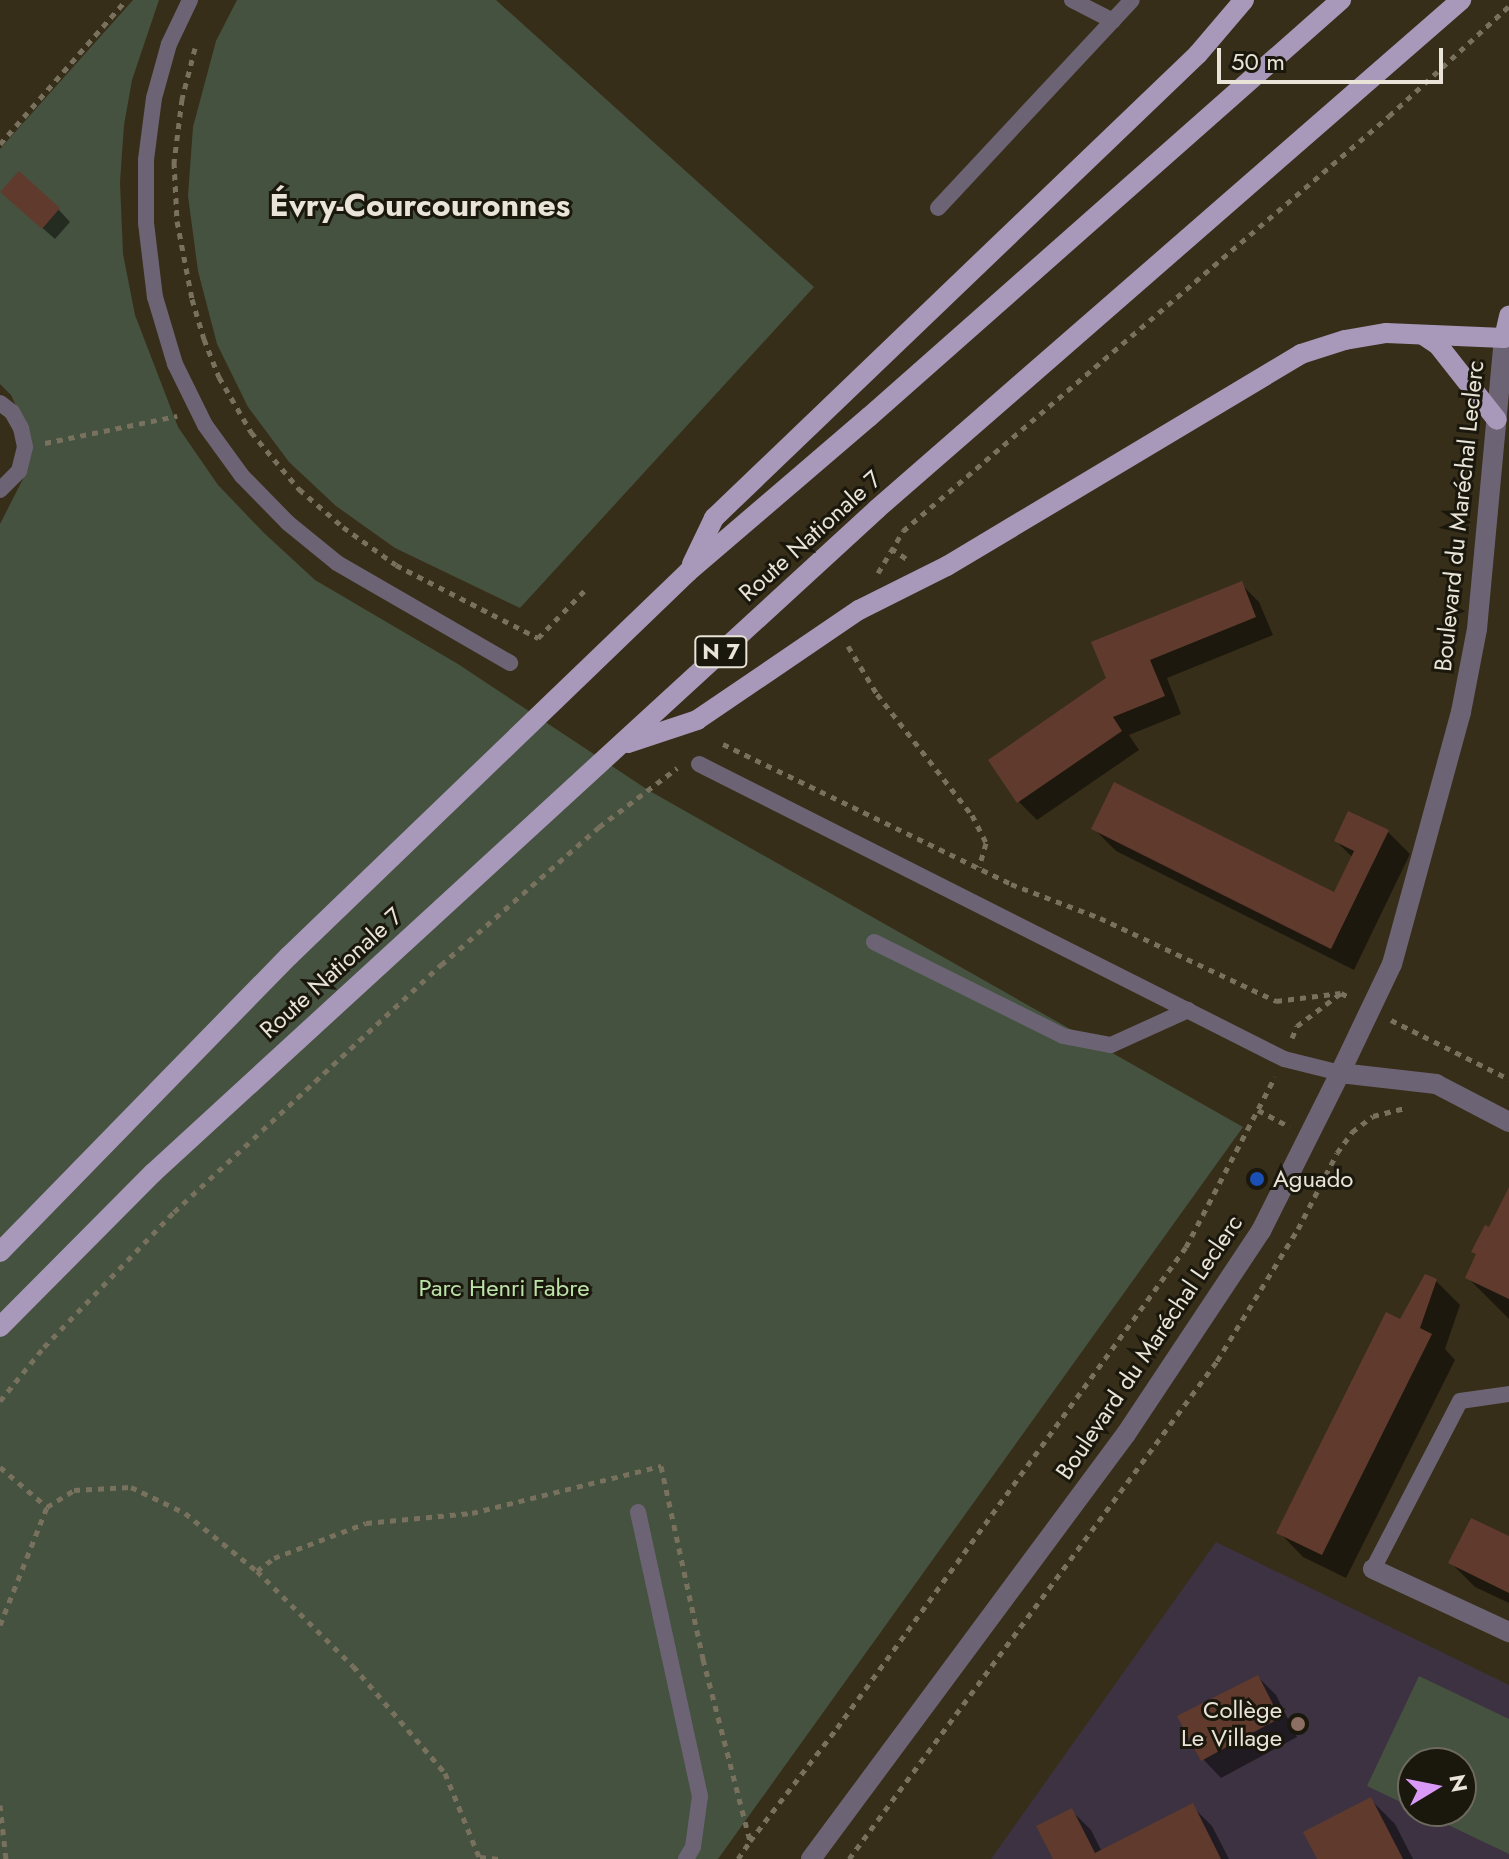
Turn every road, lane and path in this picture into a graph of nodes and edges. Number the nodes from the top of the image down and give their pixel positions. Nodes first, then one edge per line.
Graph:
1 (126, 0) edge
2 (190, 0) edge
3 (1072, 0) edge
4 (1132, 0) edge
5 (1244, 0) edge
6 (1341, 0) edge
7 (1461, 0) edge
8 (1113, 21) junction
9 (197, 40) dead end
10 (0, 144) edge
11 (938, 208) dead end
12 (1509, 316) edge
13 (1423, 335) junction
14 (1507, 338) edge
15 (0, 403) edge
16 (199, 411) junction
17 (1503, 412) edge
18 (25, 447) junction
19 (1, 491) edge
20 (688, 572) junction
21 (585, 590) dead end
22 (845, 642) dead end
23 (510, 663) dead end
24 (723, 744) dead end
25 (617, 747) junction
26 (699, 764) dead end
27 (979, 867) junction
28 (874, 942) dead end
29 (1341, 993) junction
30 (1370, 1009) junction
31 (1188, 1010) junction
32 (1452, 1051) junction
33 (1284, 1059) junction
34 (1340, 1073) junction
35 (1509, 1079) edge
36 (1436, 1084) junction
37 (1258, 1110) junction
38 (1509, 1122) edge
39 (1308, 1136) junction
40 (0, 1252) edge
41 (0, 1327) edge
42 (1509, 1394) edge
43 (2, 1470) edge
44 (47, 1507) junction
45 (638, 1512) dead end
46 (1373, 1569) joint
47 (257, 1571) junction
48 (0, 1625) edge
49 (1509, 1632) edge
50 (0, 1805) edge
51 (750, 1841) junction
52 (480, 1858) edge
53 (6, 1859) edge
54 (499, 1859) edge
55 (686, 1859) edge
56 (738, 1859) edge
57 (811, 1859) edge

1 - 10 path
2 - 16 lane
3 - 8 lane
4 - 8 lane
5 - 20 main road
6 - 20 main road, Route Nationale 7
7 - 25 main road, Route Nationale 7 / N 7
8 - 11 lane
9 - 21 path
12 - 14 main road
13 - 14 main road
13 - 17 main road
13 - 25 main road
14 - 17 street, Boulevard du Maréchal Leclerc
15 - 18 lane
16 - 18 path
16 - 23 lane
17 - 30 street, Boulevard du Maréchal Leclerc
18 - 19 lane
20 - 40 main road, Route Nationale 7
22 - 27 path
24 - 27 path
25 - 41 main road, Route Nationale 7 / N 7
26 - 31 lane
27 - 29 path
28 - 31 lane
29 - 30 path
29 - 33 path
30 - 32 path
30 - 34 street, Boulevard du Maréchal Leclerc
31 - 33 lane
32 - 35 path
32 - 36 path
33 - 34 lane
33 - 37 path
34 - 36 street
34 - 39 street, Boulevard du Maréchal Leclerc
36 - 38 street
36 - 39 path
37 - 39 path
37 - 51 path
39 - 57 street, Boulevard du Maréchal Leclerc
42 - 46 lane
43 - 44 path
44 - 47 path
44 - 48 path
45 - 55 lane
46 - 49 street
47 - 51 path
47 - 52 path
50 - 53 path
51 - 56 path
52 - 54 path

